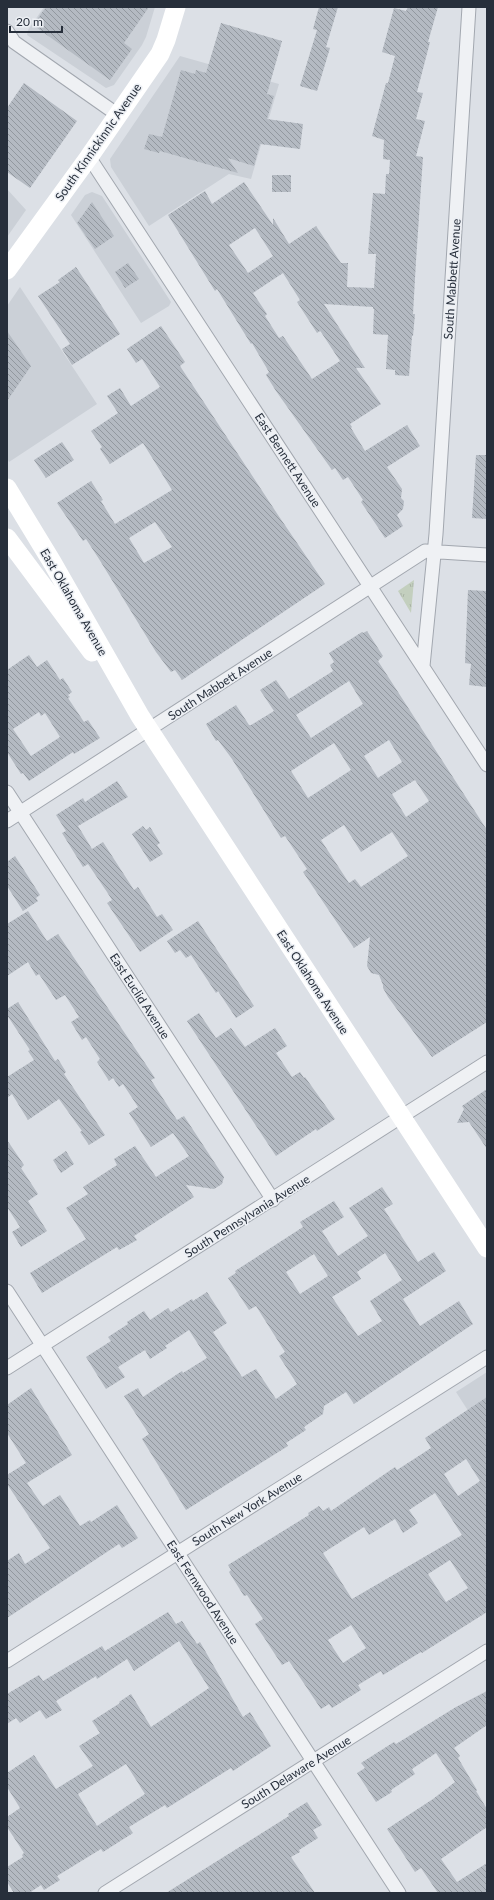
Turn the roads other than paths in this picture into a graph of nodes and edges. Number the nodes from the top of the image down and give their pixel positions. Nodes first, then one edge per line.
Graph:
1 (176, 7) edge
2 (470, 7) edge
3 (7, 31) edge
4 (118, 114) junction
5 (89, 157) junction
6 (7, 270) edge
7 (7, 488) edge
8 (7, 538) edge
9 (434, 552) junction
10 (487, 555) edge
11 (370, 586) junction
12 (423, 666) junction
13 (144, 723) junction
14 (487, 765) edge
15 (7, 792) edge
16 (20, 812) junction
17 (7, 821) edge
18 (487, 1062) edge
19 (402, 1118) junction
20 (273, 1200) junction
21 (487, 1248) edge
22 (7, 1291) edge
23 (43, 1345) junction
24 (487, 1358) edge
25 (7, 1368) edge
26 (178, 1553) junction
27 (487, 1651) edge
28 (7, 1661) edge
29 (313, 1761) junction
30 (105, 1893) edge
31 (399, 1893) edge

1 - 4 street, South Kinnickinnic Avenue
2 - 9 street, South Mabbett Avenue
3 - 4 street
4 - 5 street, South Kinnickinnic Avenue
5 - 6 street, South Kinnickinnic Avenue
5 - 11 street, East Bennett Avenue
7 - 13 street, East Oklahoma Avenue
8 - 13 street, East Oklahoma Avenue
9 - 10 street
9 - 11 street, South Mabbett Avenue
9 - 12 street, South Mabbett Avenue
11 - 12 street, East Bennett Avenue
11 - 13 street, South Mabbett Avenue
12 - 14 street, East Bennett Avenue
13 - 16 street, South Mabbett Avenue
13 - 19 street, East Oklahoma Avenue
15 - 16 street, East Euclid Avenue
16 - 17 street, South Mabbett Avenue
16 - 20 street, East Euclid Avenue
18 - 19 street, South Pennsylvania Avenue
19 - 20 street, South Pennsylvania Avenue
19 - 21 street, East Oklahoma Avenue
20 - 23 street, South Pennsylvania Avenue
22 - 23 street, East Fernwood Avenue
23 - 25 street, South Pennsylvania Avenue
23 - 26 street, East Fernwood Avenue
24 - 26 street, South New York Avenue
26 - 28 street, South New York Avenue
26 - 29 street, East Fernwood Avenue
27 - 29 street, South Delaware Avenue
29 - 30 street, South Delaware Avenue
29 - 31 street, East Fernwood Avenue

